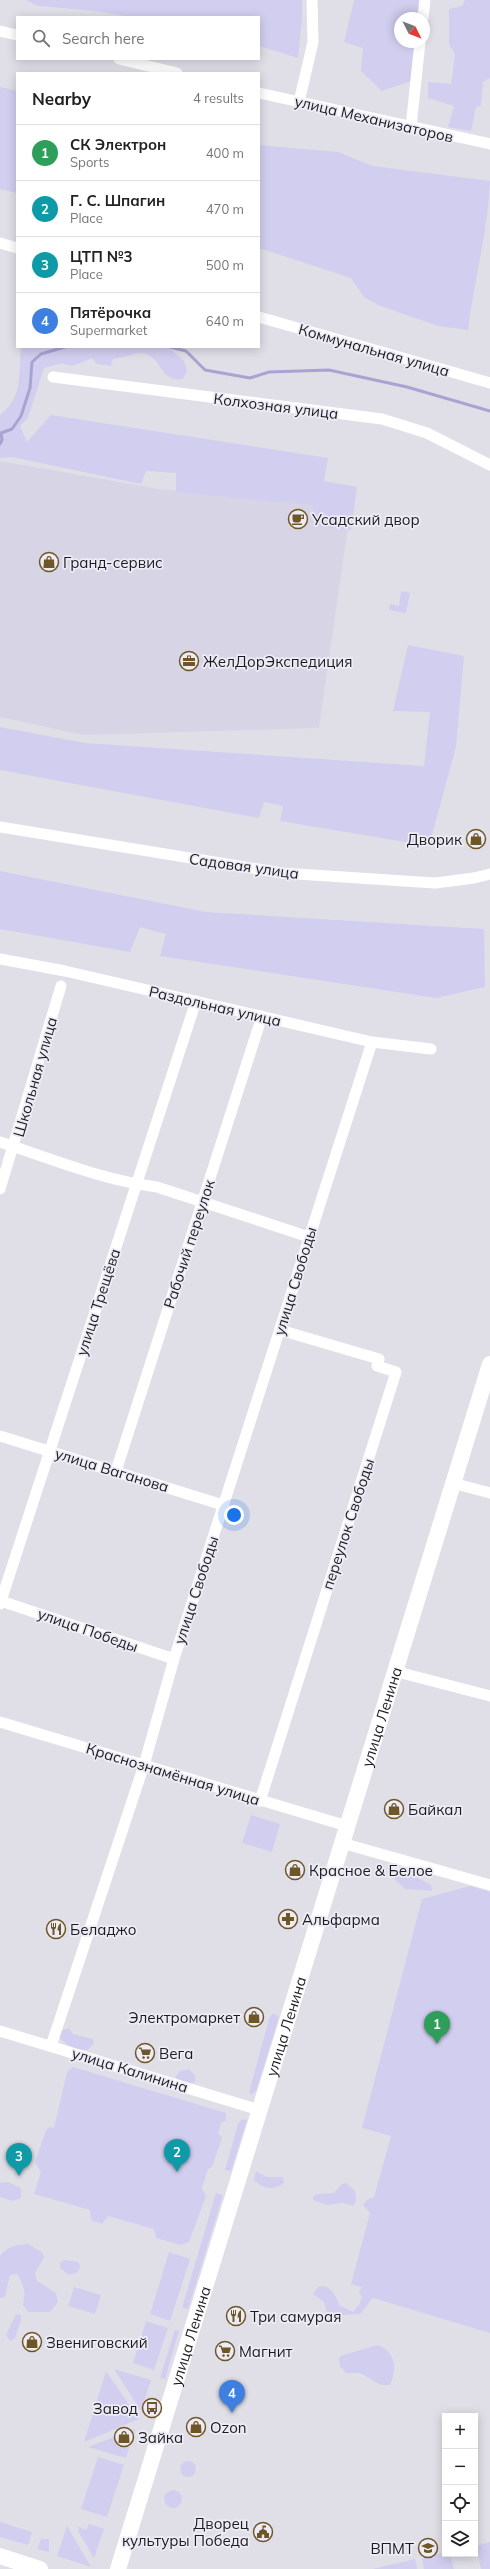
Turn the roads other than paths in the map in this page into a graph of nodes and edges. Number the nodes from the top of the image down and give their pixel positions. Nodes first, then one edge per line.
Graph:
1 (312, 0) edge
2 (425, 0) edge
3 (424, 12) edge
4 (0, 31) edge
5 (16, 35) edge
6 (419, 48) edge
7 (123, 60) edge
8 (173, 72) edge
9 (260, 92) edge
10 (299, 102) junction
11 (412, 127) junction
12 (490, 144) edge
13 (0, 243) edge
14 (16, 248) edge
15 (260, 317) edge
16 (53, 376) dead end
17 (490, 383) edge
18 (490, 465) edge
19 (0, 827) edge
20 (490, 874) edge
21 (0, 959) edge
22 (61, 986) dead end
23 (196, 1001) junction
24 (262, 1016) junction
25 (372, 1042) junction
26 (431, 1049) dead end
27 (0, 1142) edge
28 (14, 1147) junction
29 (136, 1184) junction
30 (0, 1189) edge
31 (203, 1202) junction
32 (309, 1237) junction
33 (280, 1330) junction
34 (490, 1364) edge
35 (0, 1436) edge
36 (51, 1452) junction
37 (116, 1471) junction
38 (452, 1482) junction
39 (490, 1493) edge
40 (223, 1505) junction
41 (0, 1602) edge
42 (174, 1659) junction
43 (394, 1671) junction
44 (490, 1696) edge
45 (0, 1722) edge
46 (144, 1765) junction
47 (260, 1801) junction
48 (347, 1826) junction
49 (342, 1843) junction
50 (490, 1885) edge
51 (0, 2031) edge
52 (51, 2046) junction
53 (259, 2110) junction
54 (0, 2556) edge
55 (40, 2569) edge
56 (118, 2569) edge

1 - 10 street
2 - 3 street
4 - 5 street
6 - 11 street
7 - 8 street
9 - 10 street, улица Механизаторов
10 - 11 street, улица Механизаторов
11 - 12 street, улица Механизаторов
13 - 14 street
15 - 17 street, Коммунальная улица
16 - 18 street, Колхозная улица
19 - 20 street, Садовая улица
21 - 23 street, Раздольная улица
22 - 28 street, Школьная улица
23 - 24 street, Раздольная улица
23 - 29 street, улица Трещёва
24 - 25 street, Раздольная улица
24 - 31 street, Рабочий переулок
25 - 26 street, Раздольная улица
25 - 32 street, улица Свободы
27 - 28 street
28 - 29 street
28 - 30 street, Школьная улица
29 - 31 street
29 - 36 street, улица Трещёва
31 - 32 street
31 - 37 street, Рабочий переулок
32 - 33 street, улица Свободы
33 - 40 street, улица Свободы
33 - 47 street, переулок Свободы
34 - 38 street, улица Ленина
35 - 36 street, улица Ваганова
36 - 37 street, улица Ваганова
36 - 41 street, улица Трещёва
37 - 40 street, улица Ваганова
38 - 39 street
38 - 43 street, улица Ленина
40 - 42 street, улица Свободы
41 - 42 street, улица Победы
42 - 46 street, улица Свободы
43 - 44 street
43 - 48 street, улица Ленина
45 - 46 street, Краснознамённая улица
46 - 47 street, Краснознамённая улица
46 - 52 street, улица Свободы
47 - 48 street, Краснознамённая улица
48 - 49 street, улица Ленина
49 - 50 street
49 - 53 street, улица Ленина
51 - 52 street, улица Калинина
52 - 53 street, улица Калинина
53 - 56 street, улица Ленина
54 - 55 street

